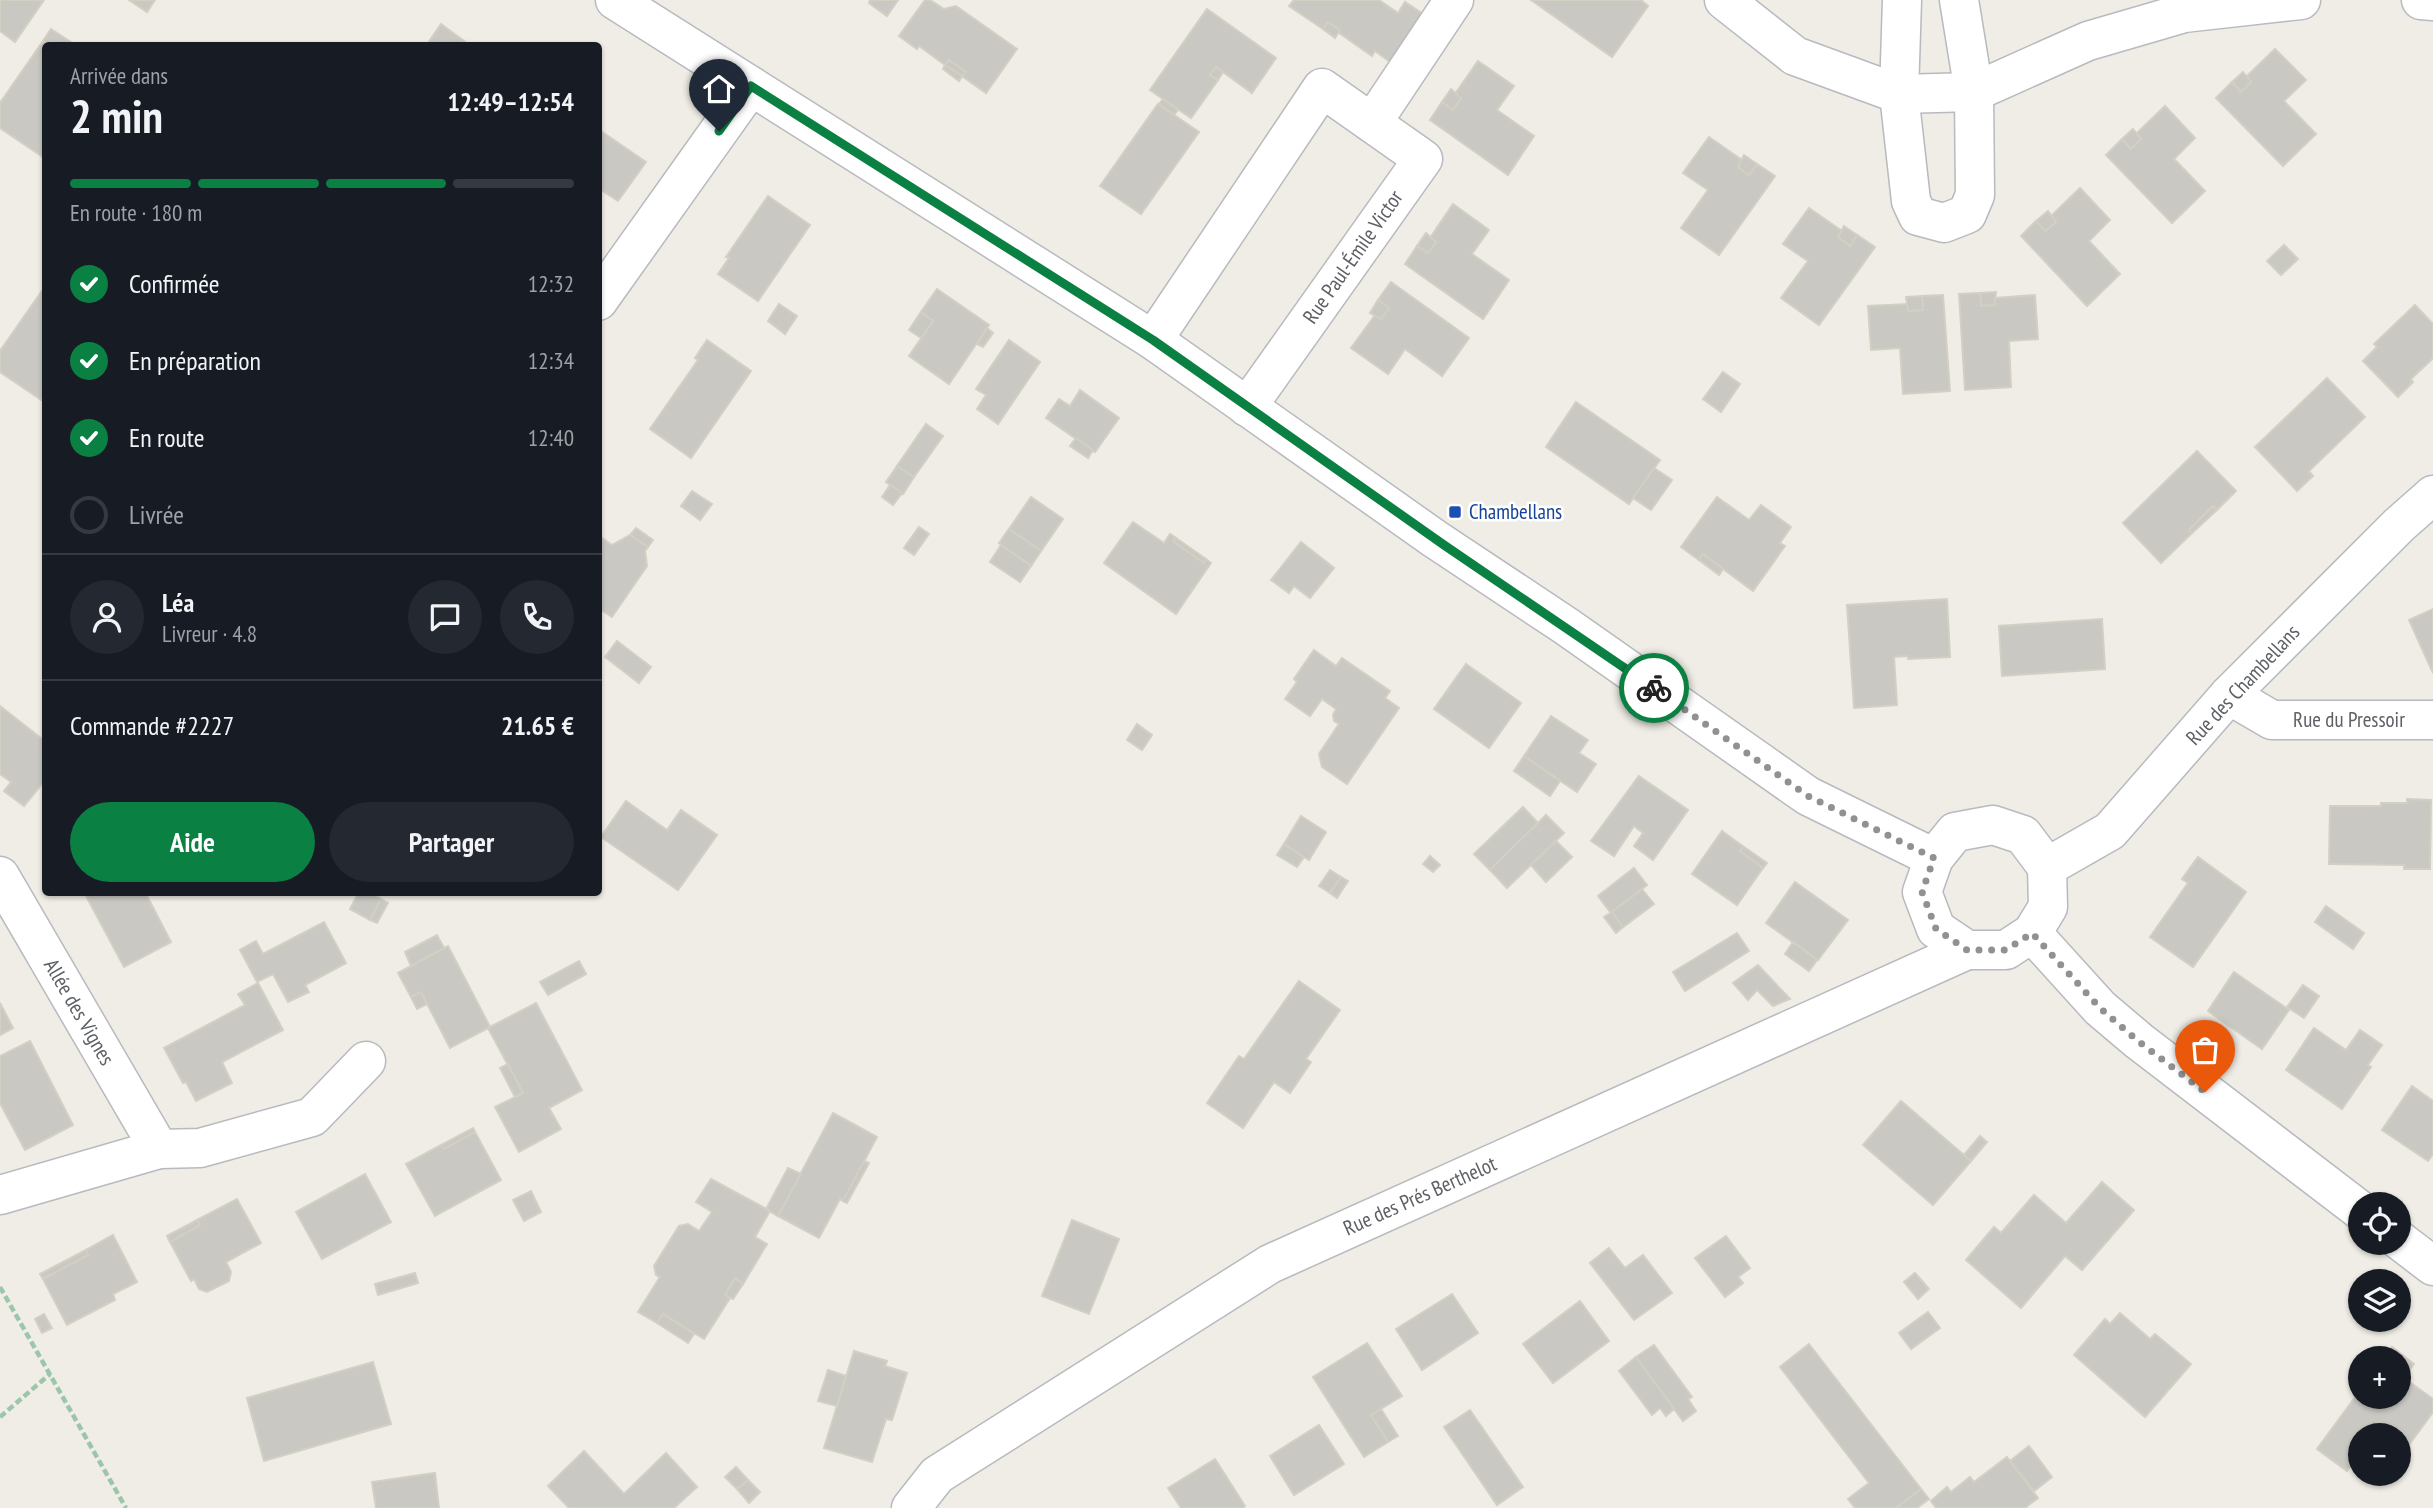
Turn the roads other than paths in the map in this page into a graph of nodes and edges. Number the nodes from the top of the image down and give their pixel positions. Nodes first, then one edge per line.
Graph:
1 (615, 0) edge
2 (1454, 0) edge
3 (1724, 0) edge
4 (1902, 0) edge
5 (1959, 0) edge
6 (2301, 0) edge
7 (2421, 0) edge
8 (2433, 1) edge
9 (751, 86) junction
10 (1974, 92) junction
11 (1899, 94) junction
12 (1372, 123) junction
13 (602, 296) edge
14 (1153, 340) junction
15 (1247, 407) junction
16 (2433, 495) edge
17 (2230, 695) junction
18 (2433, 720) edge
19 (1934, 858) junction
20 (2047, 867) junction
21 (0, 876) edge
22 (2032, 933) junction
23 (1967, 950) junction
24 (366, 1062) dead end
25 (159, 1149) junction
26 (0, 1195) edge
27 (2348, 1201) edge
28 (2411, 1249) edge
29 (2433, 1266) edge
30 (911, 1508) edge

1 - 9 street
2 - 12 street
3 - 11 street
4 - 11 street
5 - 10 street
6 - 10 street
7 - 8 street
9 - 13 street
9 - 14 street
10 - 11 street
10 - 11 street
12 - 14 street, Rue Paul-Émile Victor
12 - 15 street, Rue Paul-Émile Victor
14 - 15 street
15 - 19 street
16 - 17 street, Rue des Chambellans
17 - 18 street, Rue du Pressoir
17 - 20 street, Rue des Chambellans
19 - 20 street
19 - 23 street
20 - 22 street
21 - 25 street, Allée des Vignes
22 - 23 street
22 - 27 street
23 - 30 street, Rue des Prés Berthelot
24 - 25 street
25 - 26 street
28 - 29 street

